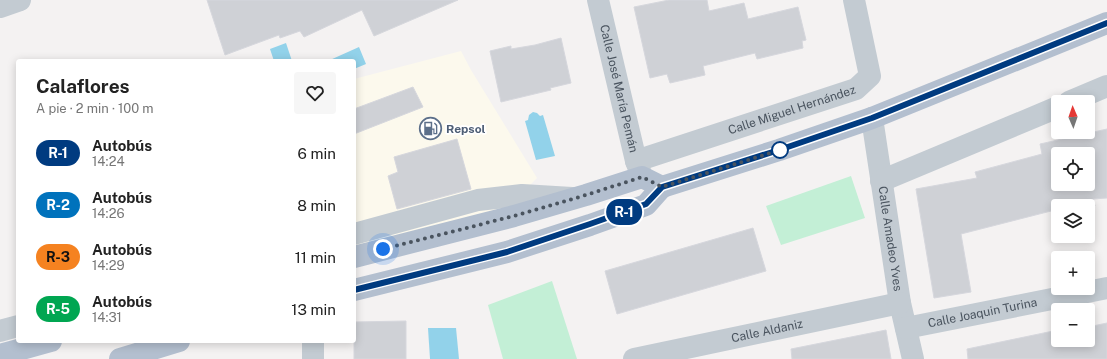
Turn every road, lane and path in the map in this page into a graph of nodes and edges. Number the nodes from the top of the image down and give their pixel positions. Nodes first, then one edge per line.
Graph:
1 (20, 0) edge
2 (598, 0) edge
3 (854, 0) edge
4 (0, 7) edge
5 (1107, 23) edge
6 (1107, 86) edge
7 (1086, 95) edge
8 (1051, 110) edge
9 (872, 118) junction
10 (639, 169) junction
11 (882, 181) junction
12 (662, 187) junction
13 (577, 198) junction
14 (356, 233) edge
15 (356, 256) edge
16 (1107, 288) edge
17 (356, 290) edge
18 (900, 303) junction
19 (16, 327) edge
20 (906, 328) junction
21 (0, 331) edge
22 (44, 343) edge
23 (172, 343) edge
24 (313, 343) edge
25 (0, 355) edge
26 (120, 359) edge
27 (313, 359) edge
28 (634, 359) edge
29 (913, 359) edge

1 - 4 street
2 - 10 street, Calle José María Pemán
3 - 10 street, Calle Miguel Hernández
5 - 9 main road
6 - 7 street
8 - 11 street
9 - 11 street, Calle Amadeo Yves
9 - 12 main road
10 - 12 main road
10 - 13 main road
11 - 18 street, Calle Amadeo Yves
12 - 17 main road
13 - 14 street
13 - 15 main road
16 - 20 street, Calle Joaquin Turina
18 - 20 street, Calle Amadeo Yves
18 - 28 street, Calle Aldaniz
19 - 21 street
20 - 29 street, Calle Amadeo Yves
22 - 25 main road
23 - 26 main road
24 - 27 street

